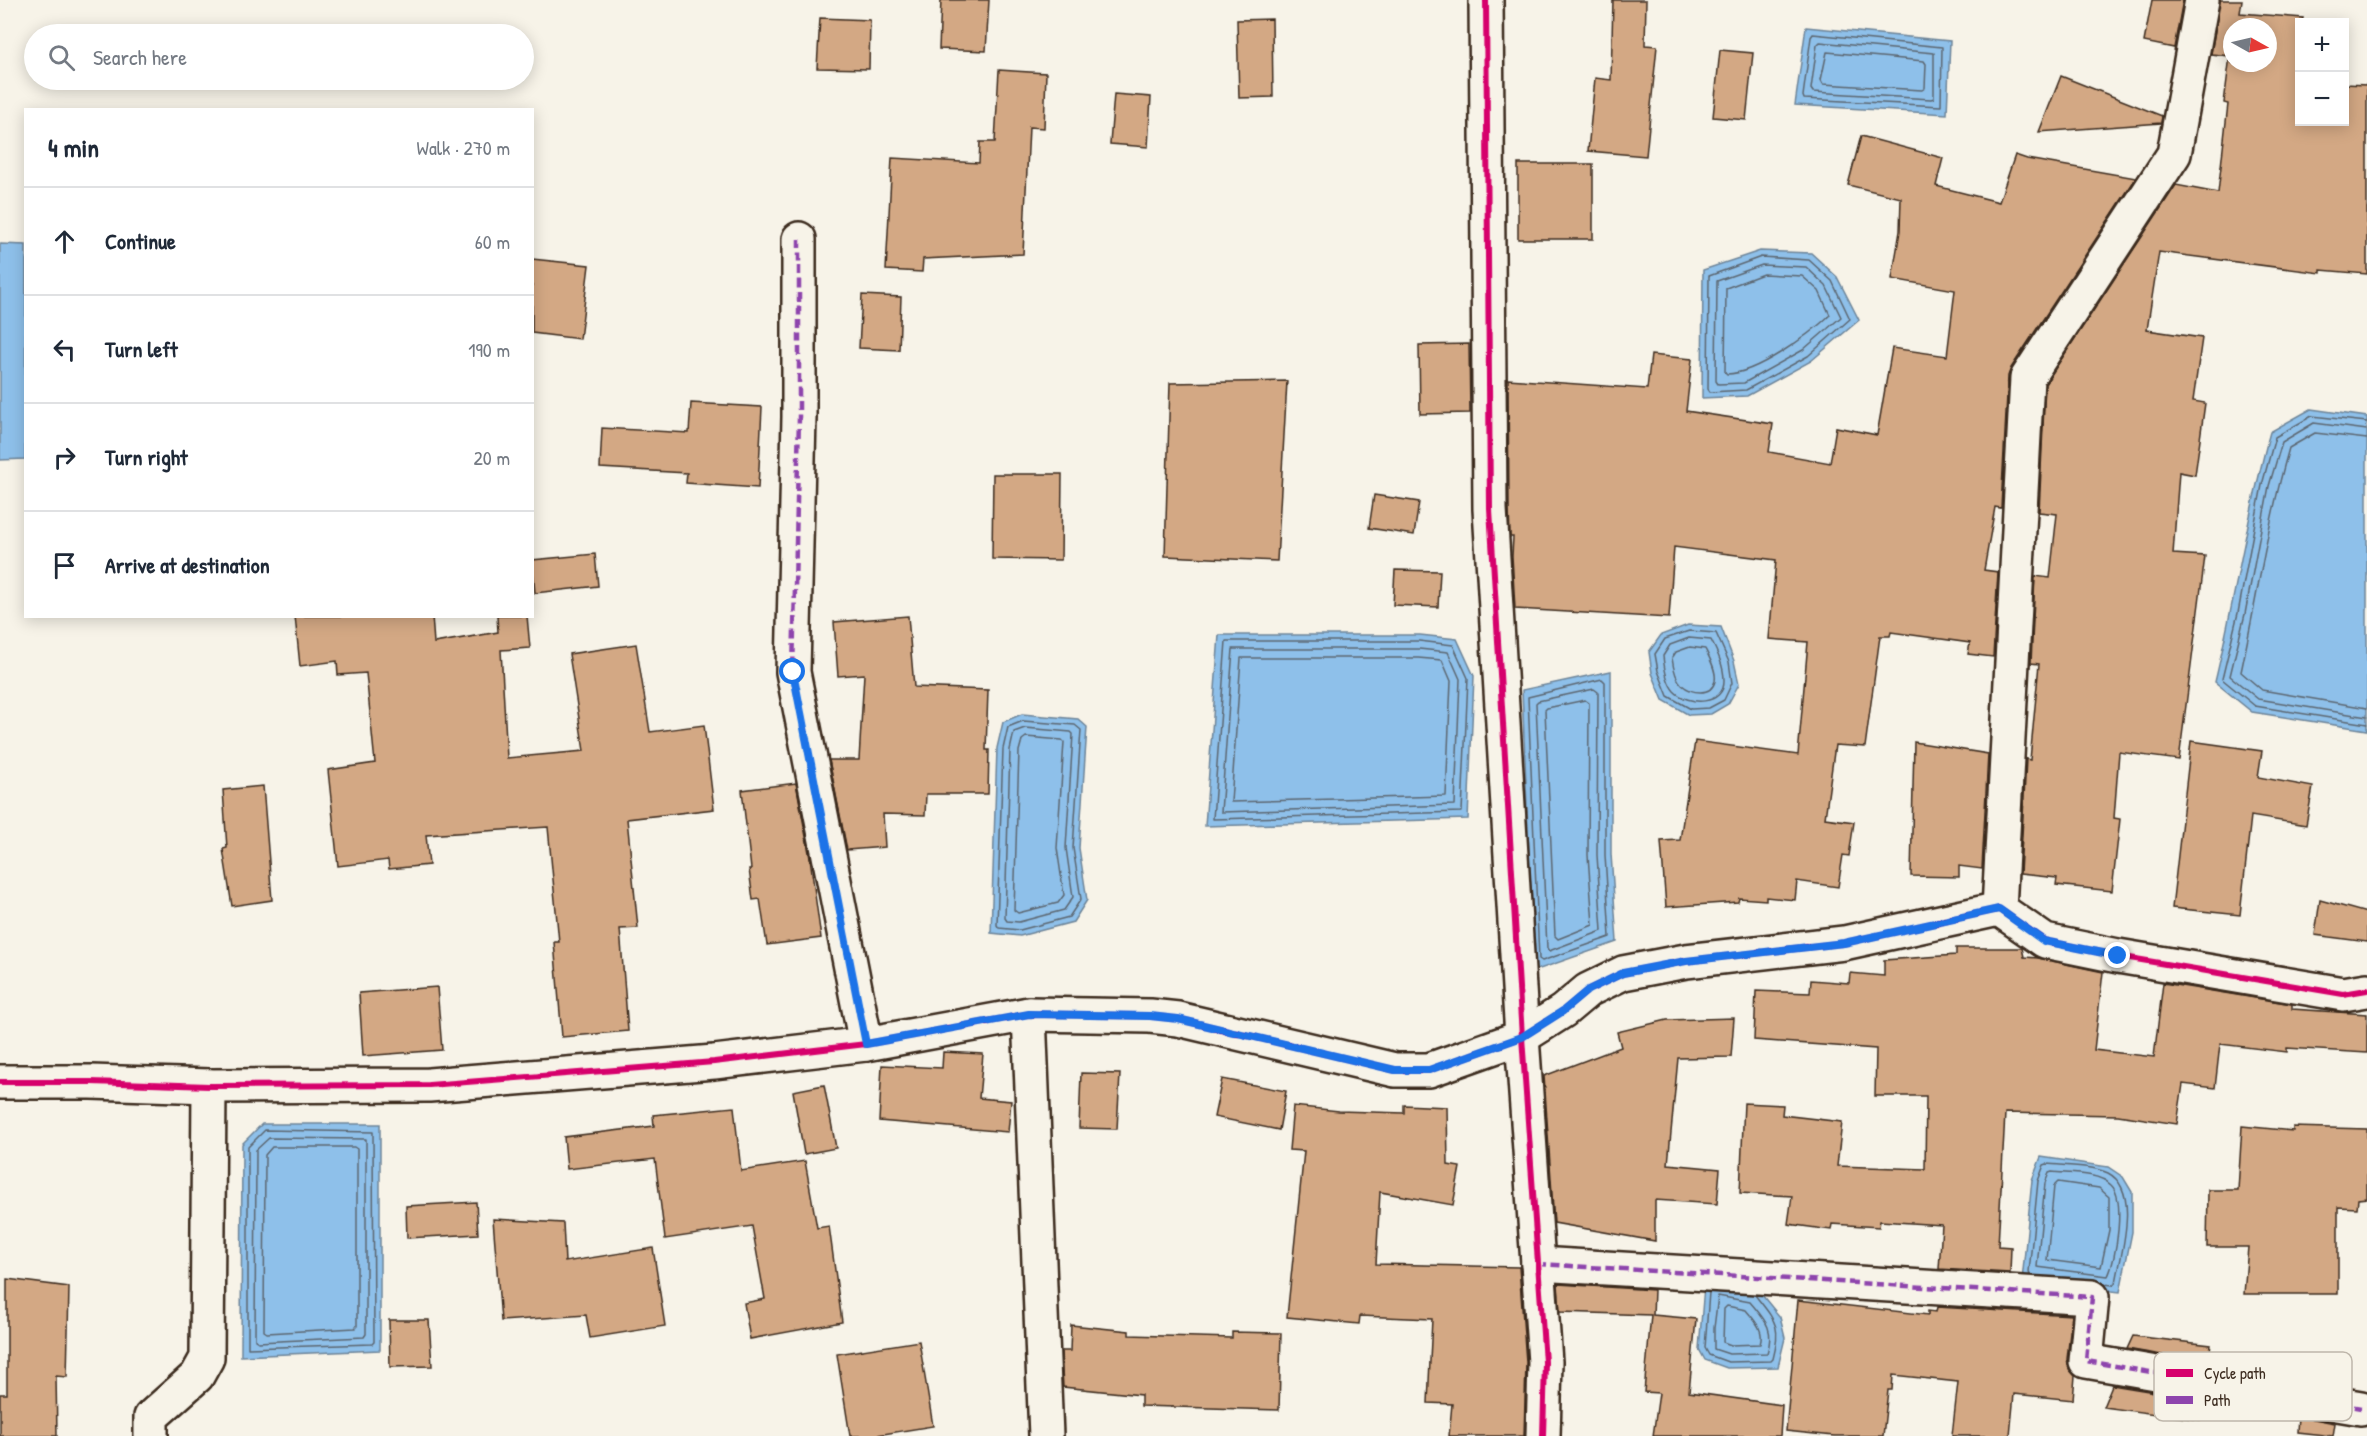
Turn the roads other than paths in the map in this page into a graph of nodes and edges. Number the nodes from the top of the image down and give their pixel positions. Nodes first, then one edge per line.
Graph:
1 (1486, 0) edge
2 (2202, 0) edge
3 (799, 240) dead end
4 (1999, 909) junction
5 (2367, 990) edge
6 (1029, 1014) junction
7 (1522, 1037) junction
8 (866, 1044) junction
9 (0, 1082) edge
10 (209, 1086) junction
11 (1539, 1264) junction
12 (2154, 1373) edge
13 (2352, 1406) edge
14 (2361, 1408) dead end
15 (151, 1436) edge
16 (1046, 1436) edge
17 (1543, 1436) edge

1 - 7 street
2 - 4 street
3 - 8 street
4 - 5 street
4 - 7 street
6 - 7 street
6 - 8 street
6 - 16 street
7 - 11 street
8 - 10 street
9 - 10 street
10 - 15 street
11 - 12 street
11 - 17 street
13 - 14 street

